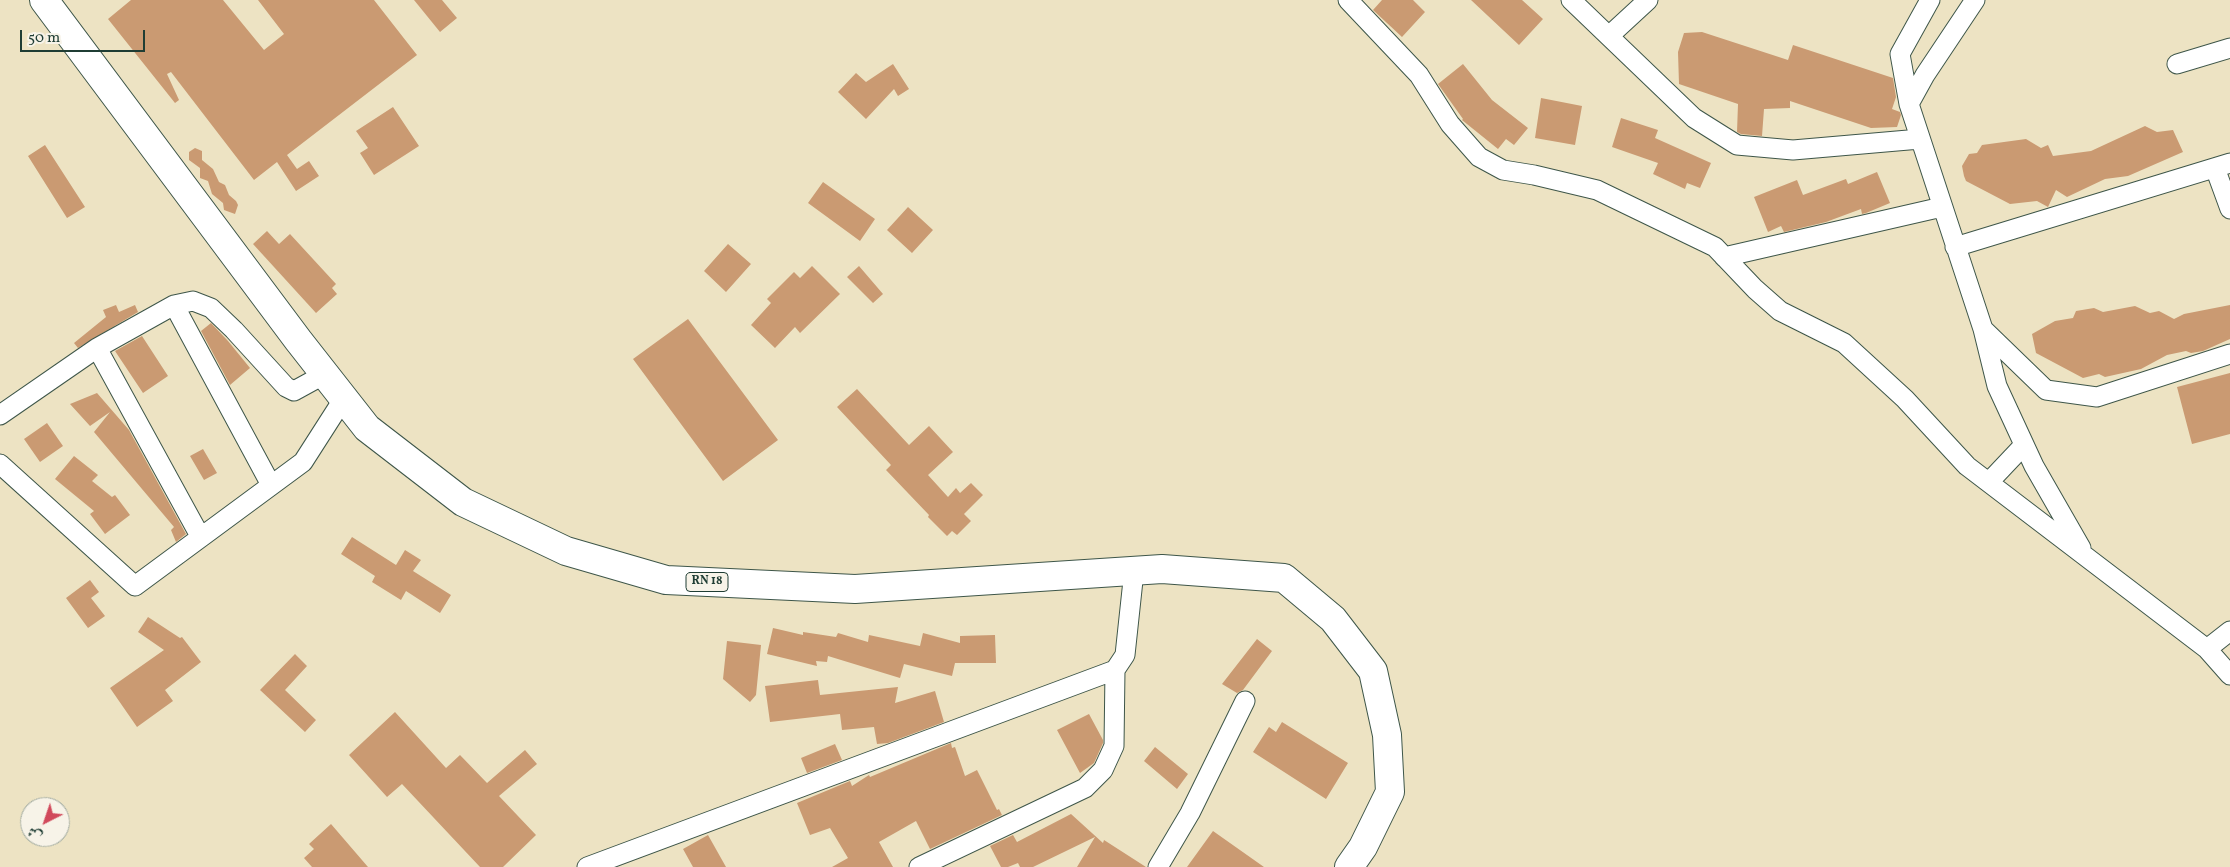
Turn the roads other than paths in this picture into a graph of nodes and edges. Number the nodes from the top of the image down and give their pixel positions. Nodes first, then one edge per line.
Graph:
1 (44, 0) edge
2 (1348, 0) edge
3 (1571, 0) edge
4 (1648, 0) edge
5 (1930, 0) edge
6 (1976, 0) edge
7 (1609, 36) junction
8 (2230, 48) edge
9 (2177, 64) dead end
10 (1909, 104) junction
11 (1920, 139) junction
12 (2222, 166) edge
13 (1942, 207) junction
14 (2230, 209) edge
15 (1955, 247) junction
16 (1724, 257) junction
17 (174, 305) junction
18 (1983, 329) junction
19 (98, 348) junction
20 (2230, 354) edge
21 (325, 374) junction
22 (344, 398) junction
23 (0, 415) edge
24 (2024, 445) junction
25 (0, 464) edge
26 (1989, 482) junction
27 (271, 485) junction
28 (200, 536) junction
29 (2086, 556) junction
30 (1134, 570) junction
31 (2230, 631) edge
32 (2207, 649) junction
33 (1115, 670) junction
34 (2230, 675) edge
35 (1245, 701) dead end
36 (587, 867) edge
37 (918, 867) edge
38 (1158, 867) edge
39 (1349, 867) edge

1 - 21 main road, RN 18
2 - 16 street
3 - 7 street
4 - 7 street
5 - 10 street
6 - 10 street
7 - 11 street
8 - 9 street
10 - 11 street
11 - 13 street
12 - 14 street
12 - 15 street
13 - 15 street
13 - 16 street
15 - 18 street
16 - 26 street
17 - 19 street
17 - 21 street
17 - 27 street
18 - 20 street
18 - 24 street
19 - 23 street
19 - 28 street
21 - 22 main road, RN 18
22 - 27 street
22 - 30 main road, RN 18
24 - 26 street
24 - 29 street
25 - 28 street
26 - 29 street
27 - 28 street
29 - 32 street
30 - 33 street
30 - 39 main road, RN 18
31 - 32 street
32 - 34 street
33 - 36 street
33 - 37 street
35 - 38 street

